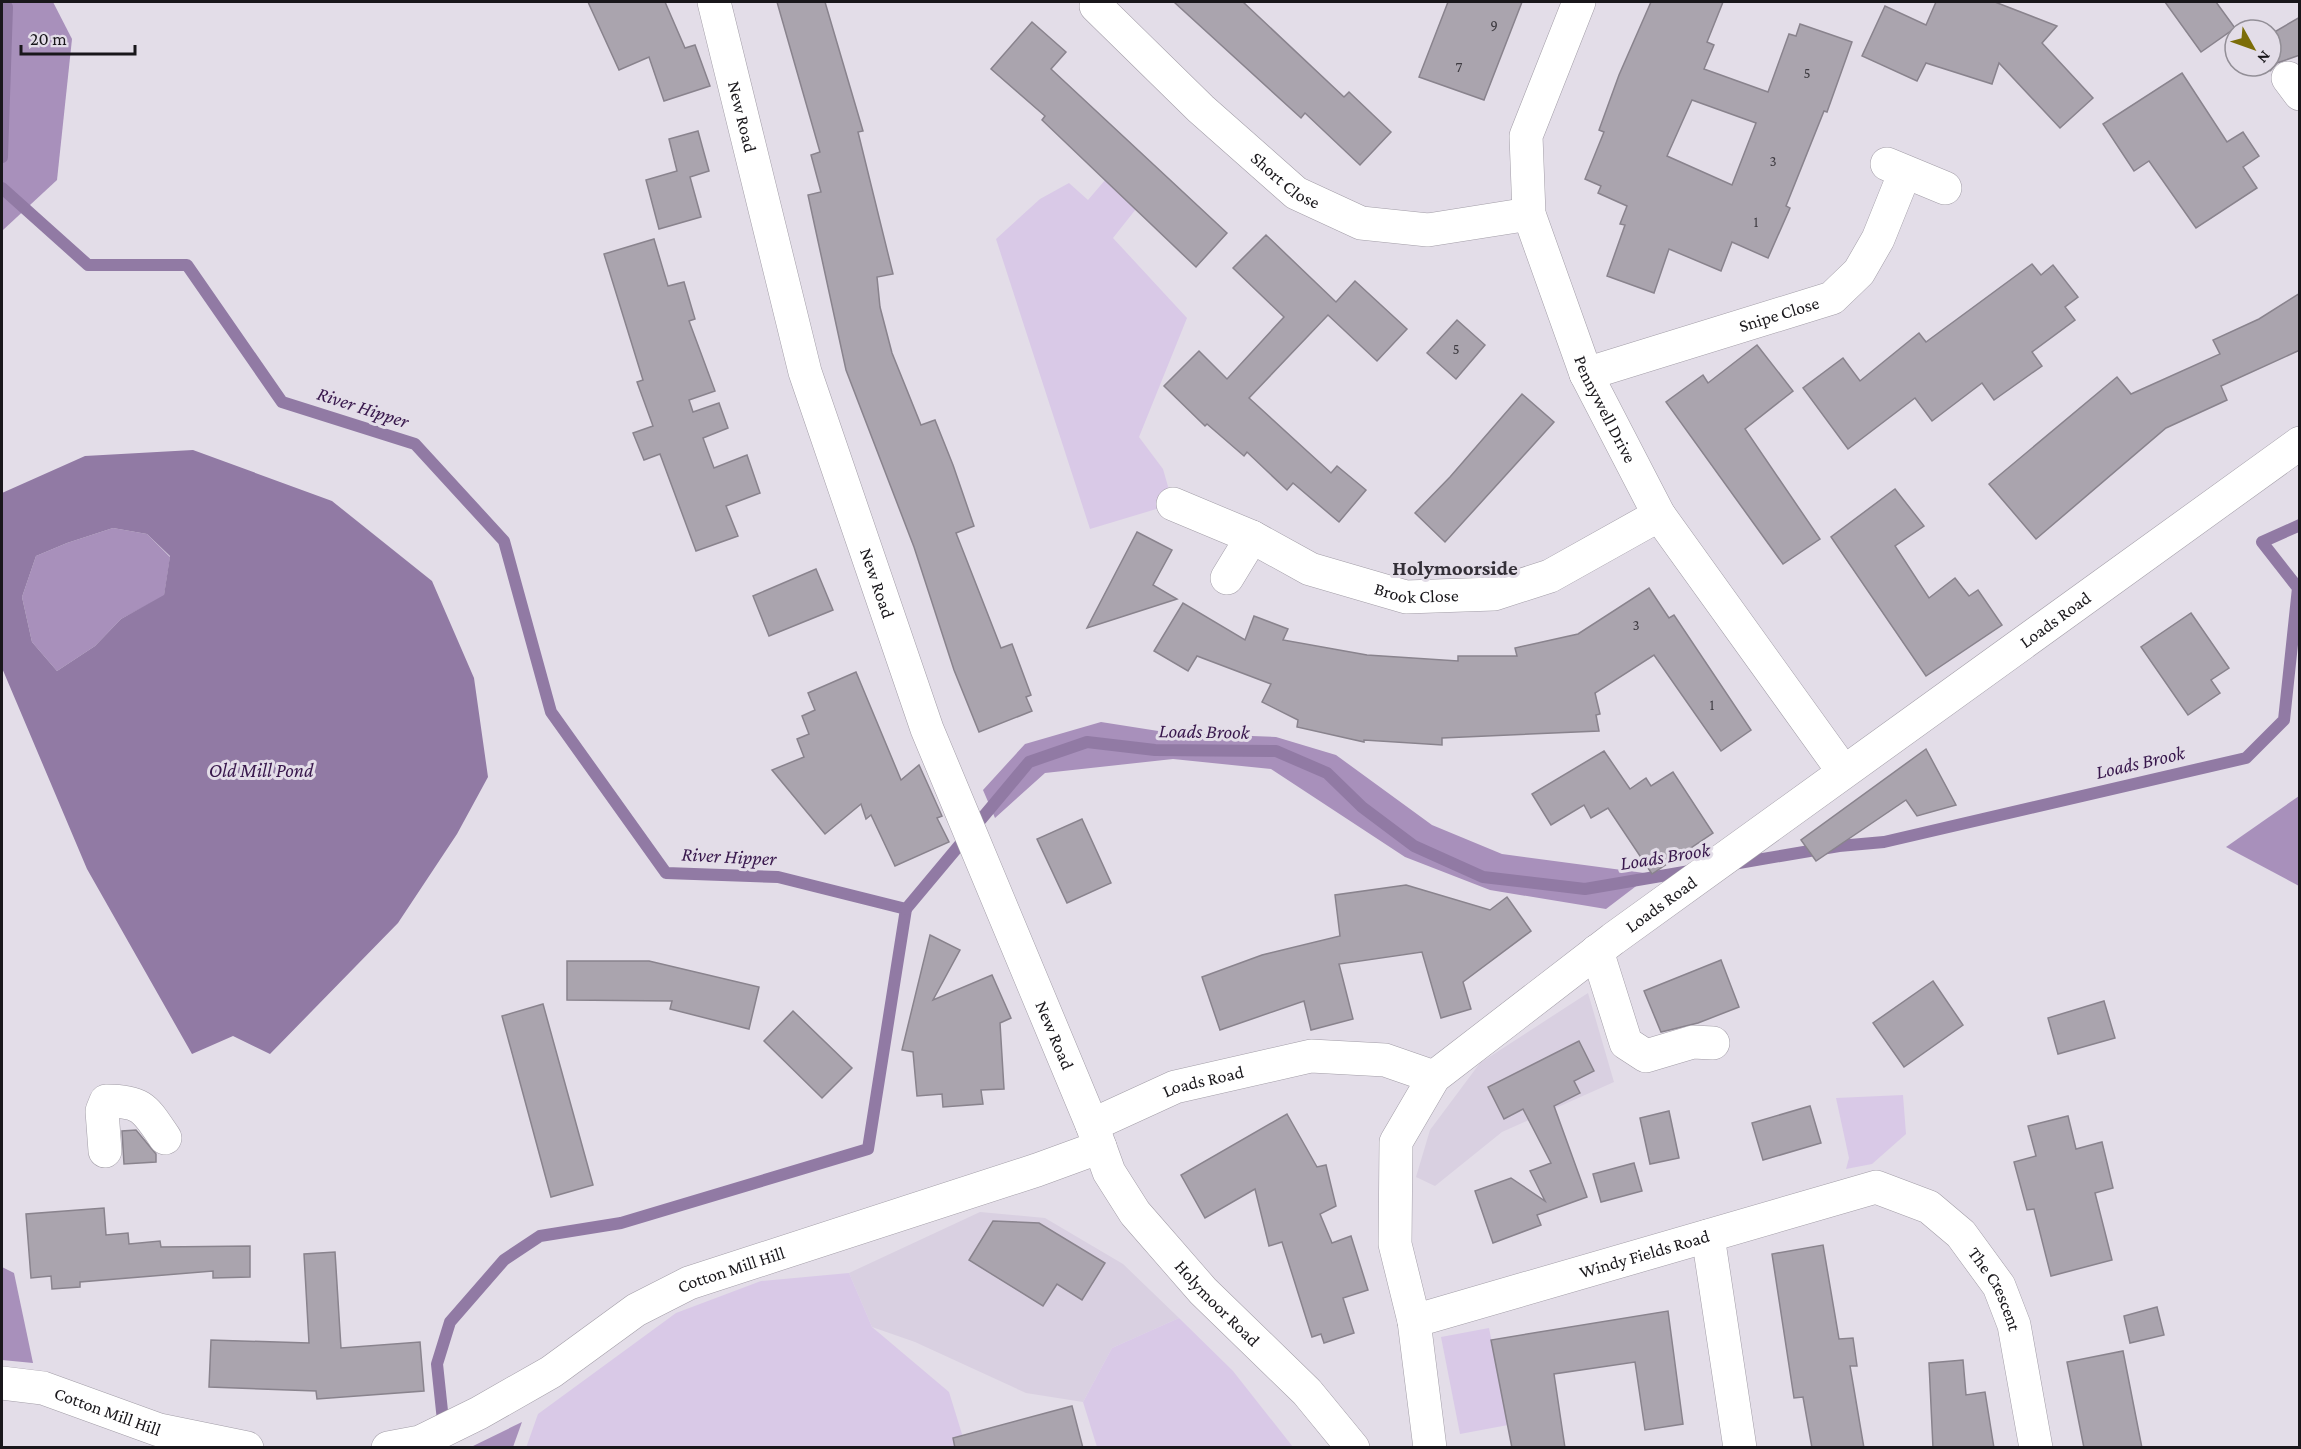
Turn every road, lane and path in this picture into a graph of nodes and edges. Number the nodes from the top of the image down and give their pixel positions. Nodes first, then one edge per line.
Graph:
1 (714, 2) edge
2 (1579, 2) edge
3 (1096, 6) dead end
4 (1945, 188) dead end
5 (1529, 214) junction
6 (1586, 374) junction
7 (2300, 443) edge
8 (1173, 504) dead end
9 (1659, 515) junction
10 (1252, 537) junction
11 (1227, 578) dead end
12 (1843, 771) junction
13 (1597, 951) junction
14 (1713, 1043) dead end
15 (1434, 1077) junction
16 (1096, 1136) junction
17 (165, 1138) dead end
18 (105, 1152) dead end
19 (1876, 1187) joint
20 (1708, 1236) junction
21 (1414, 1321) junction
22 (2, 1383) edge
23 (159, 1439) edge
24 (247, 1448) edge
25 (388, 1448) edge
26 (1353, 1448) edge
27 (1430, 1448) edge
28 (1740, 1448) edge
29 (2036, 1448) edge

1 - 16 street, New Road
2 - 5 street, Pennywell Drive
3 - 5 street, Short Close
4 - 6 street, Snipe Close
5 - 6 street, Pennywell Drive
6 - 9 street, Pennywell Drive
7 - 12 street, Loads Road
8 - 10 street, Brook Close
9 - 10 street, Brook Close
9 - 12 street, Pennywell Drive
10 - 11 street
12 - 13 street, Loads Road
13 - 14 street
13 - 15 street, Loads Road
15 - 16 street, Loads Road
15 - 21 street
16 - 25 street, Cotton Mill Hill
16 - 26 street, Holymoor Road
17 - 18 street
19 - 20 street, Windy Fields Road
19 - 29 street, The Crescent
20 - 21 street, Windy Fields Road
20 - 28 street
21 - 27 street
22 - 23 street, Cotton Mill Hill
23 - 24 street, Cotton Mill Hill

